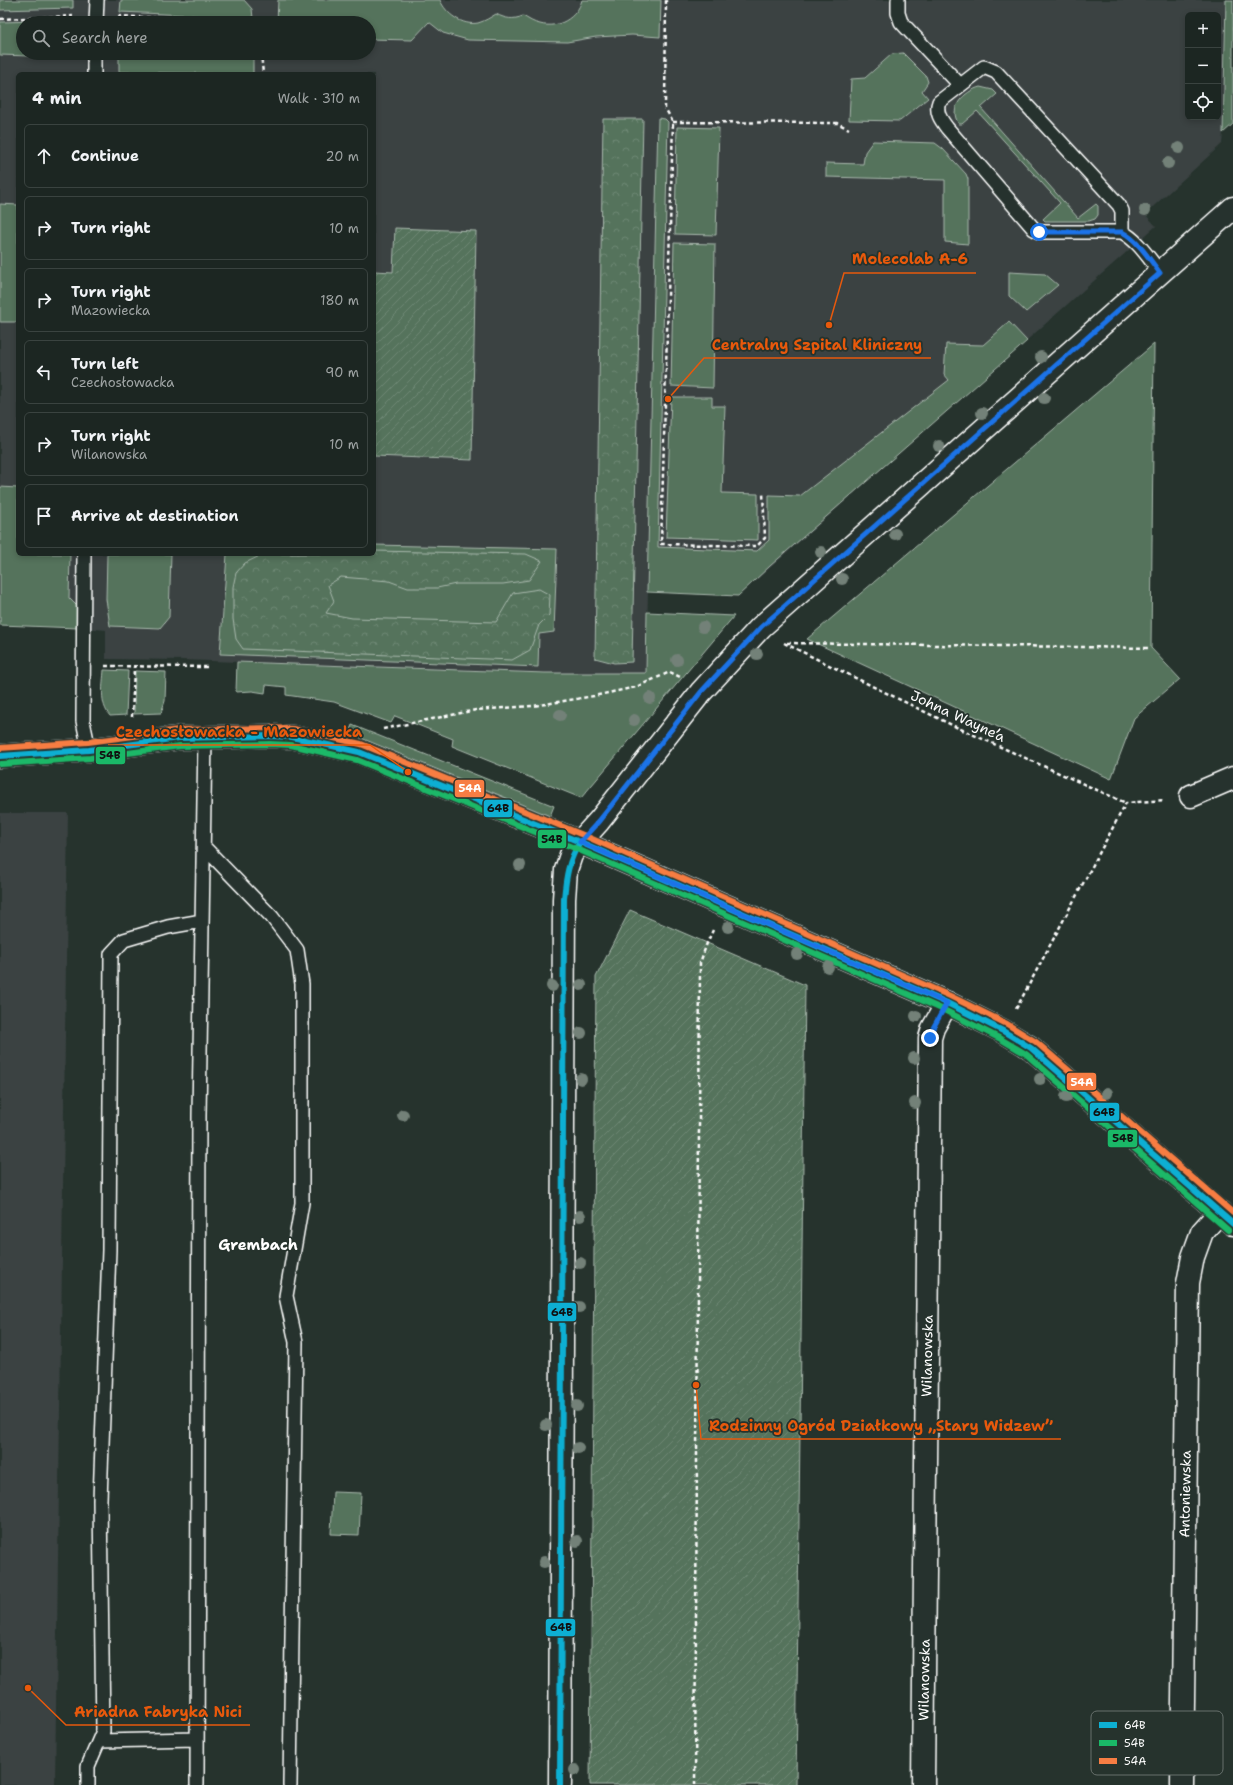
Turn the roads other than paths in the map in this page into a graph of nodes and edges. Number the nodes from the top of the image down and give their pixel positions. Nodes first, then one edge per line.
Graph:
1 (97, 0) edge
2 (898, 0) edge
3 (96, 16) edge
4 (94, 60) edge
5 (94, 72) edge
6 (960, 85) junction
7 (1233, 208) edge
8 (1122, 232) junction
9 (1160, 273) junction
10 (84, 556) edge
11 (205, 737) junction
12 (89, 750) junction
13 (0, 756) edge
14 (1233, 778) edge
15 (1191, 796) road end
16 (580, 842) junction
17 (204, 847) junction
18 (202, 921) junction
19 (947, 1003) junction
20 (1226, 1218) edge
21 (1183, 1711) edge
22 (197, 1739) junction
23 (99, 1741) junction
24 (1182, 1775) edge
25 (88, 1785) edge
26 (197, 1785) edge
27 (290, 1785) edge
28 (560, 1785) edge
29 (923, 1785) edge
30 (1182, 1785) edge

1 - 3 lane
2 - 6 lane
4 - 5 lane
6 - 8 lane
6 - 8 lane
7 - 9 street
8 - 9 lane
9 - 16 street
10 - 12 lane
11 - 12 street
11 - 16 street
11 - 17 lane
12 - 13 street
14 - 15 street
16 - 19 street
16 - 28 street
17 - 18 lane
17 - 27 lane
18 - 22 lane
18 - 23 lane
19 - 20 street
19 - 29 street, Wilanowska
20 - 21 street, Antoniewska
22 - 23 lane
22 - 26 lane
23 - 25 lane
24 - 30 street, Antoniewska

